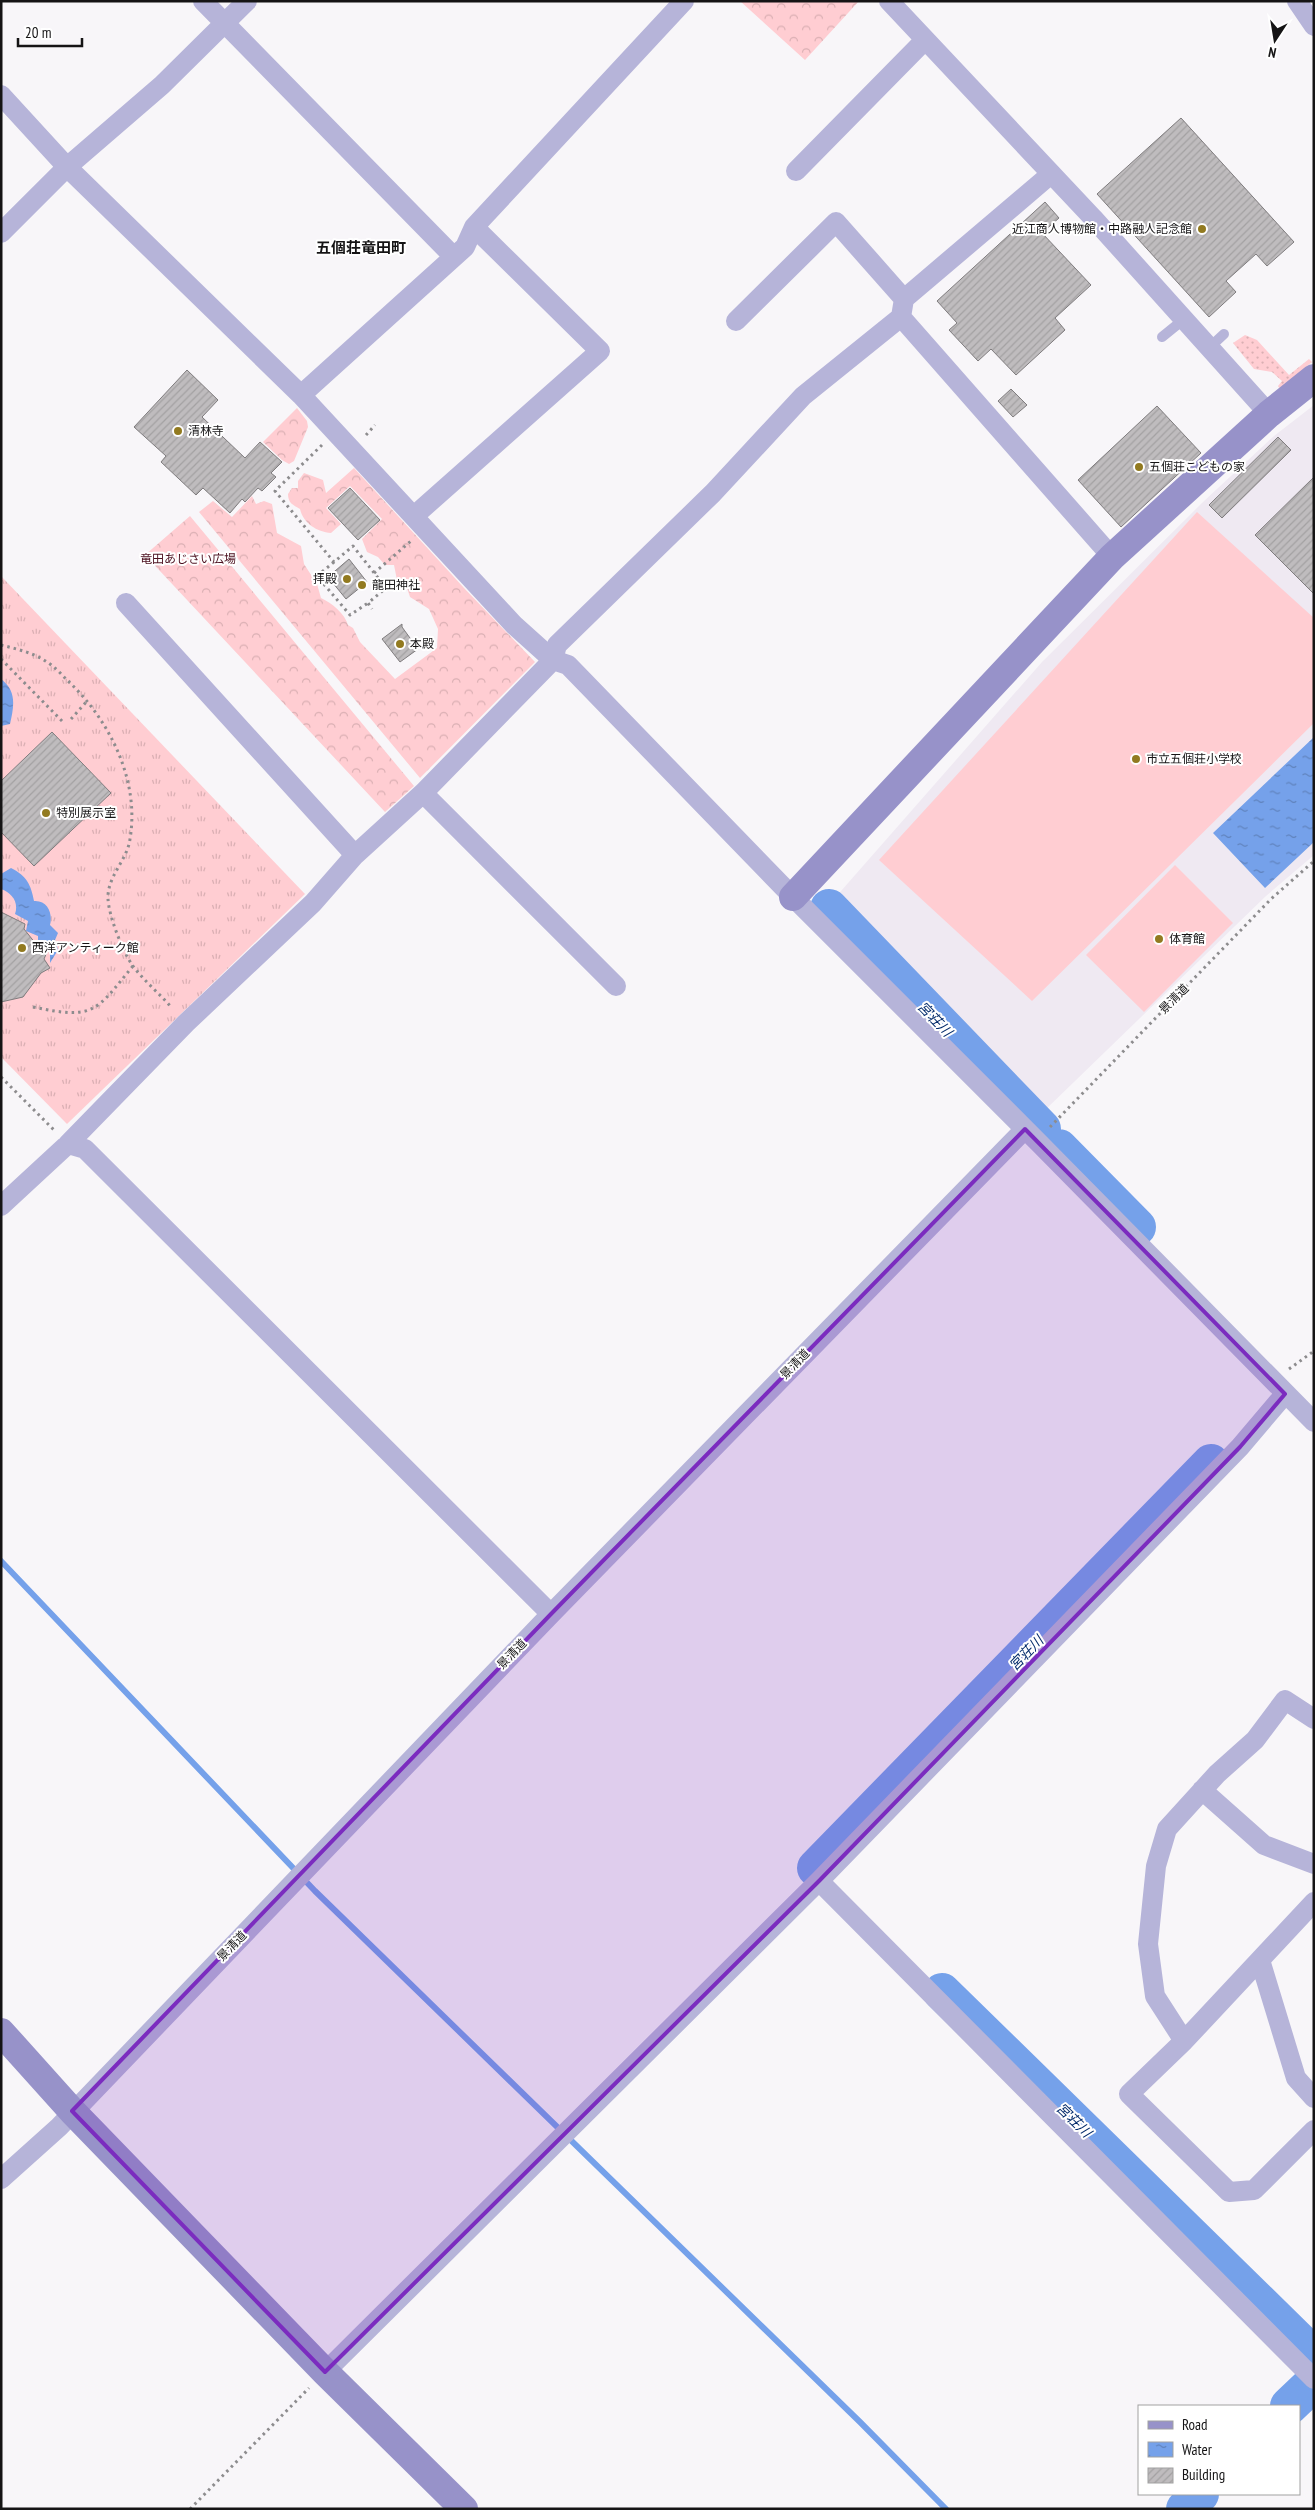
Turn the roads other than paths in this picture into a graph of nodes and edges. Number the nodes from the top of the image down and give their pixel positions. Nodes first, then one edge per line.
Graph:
1 (203, 1) edge
2 (246, 1) edge
3 (684, 1) edge
4 (889, 1) edge
5 (1298, 1) edge
6 (224, 23) junction
7 (1314, 26) edge
8 (924, 41) junction
9 (1, 95) edge
10 (67, 167) junction
11 (796, 171) dead end
12 (1051, 174) junction
13 (474, 227) junction
14 (1, 233) edge
15 (454, 257) junction
16 (902, 308) junction
17 (1183, 320) junction
18 (736, 321) dead end
19 (1162, 337) dead end
20 (1314, 378) edge
21 (301, 395) junction
22 (1269, 414) junction
23 (419, 523) junction
24 (1112, 557) junction
25 (126, 603) dead end
26 (554, 660) junction
27 (423, 793) junction
28 (355, 855) junction
29 (793, 897) junction
30 (616, 986) dead end
31 (1032, 1136) junction
32 (68, 1144) junction
33 (1, 1206) edge
34 (1278, 1387) junction
35 (1314, 1422) edge
36 (551, 1614) junction
37 (1314, 1719) edge
38 (1202, 1790) junction
39 (1314, 1864) edge
40 (818, 1881) junction
41 (1314, 1902) edge
42 (1260, 1960) junction
43 (1, 2032) edge
44 (1184, 2041) junction
45 (1314, 2098) edge
46 (72, 2111) junction
47 (1314, 2130) edge
48 (1, 2179) edge
49 (325, 2372) junction
50 (1314, 2380) edge
51 (464, 2509) edge

1 - 6 street
2 - 6 street
3 - 13 street
4 - 8 street
5 - 7 street
6 - 10 street
6 - 15 street
8 - 11 street
8 - 12 street
9 - 10 street
10 - 14 street
10 - 21 street
12 - 16 street
12 - 17 street
13 - 15 street
13 - 23 street
15 - 21 street
16 - 18 street
16 - 24 street
16 - 26 street
17 - 19 lane
17 - 22 street
20 - 22 street
21 - 23 street
22 - 24 street
23 - 26 street
24 - 29 street
25 - 28 street
26 - 27 street
26 - 29 street
27 - 28 street
27 - 30 street
28 - 32 street
29 - 31 street
31 - 34 street
31 - 36 street, 景清道
32 - 33 street
32 - 36 street
34 - 35 street
34 - 40 street
36 - 46 street, 景清道
37 - 38 street
38 - 39 street
38 - 44 street
40 - 49 street
40 - 50 street
41 - 42 street
42 - 44 street
42 - 45 street
43 - 46 street
44 - 47 street
46 - 48 street, 景清道
46 - 49 street
49 - 51 street

